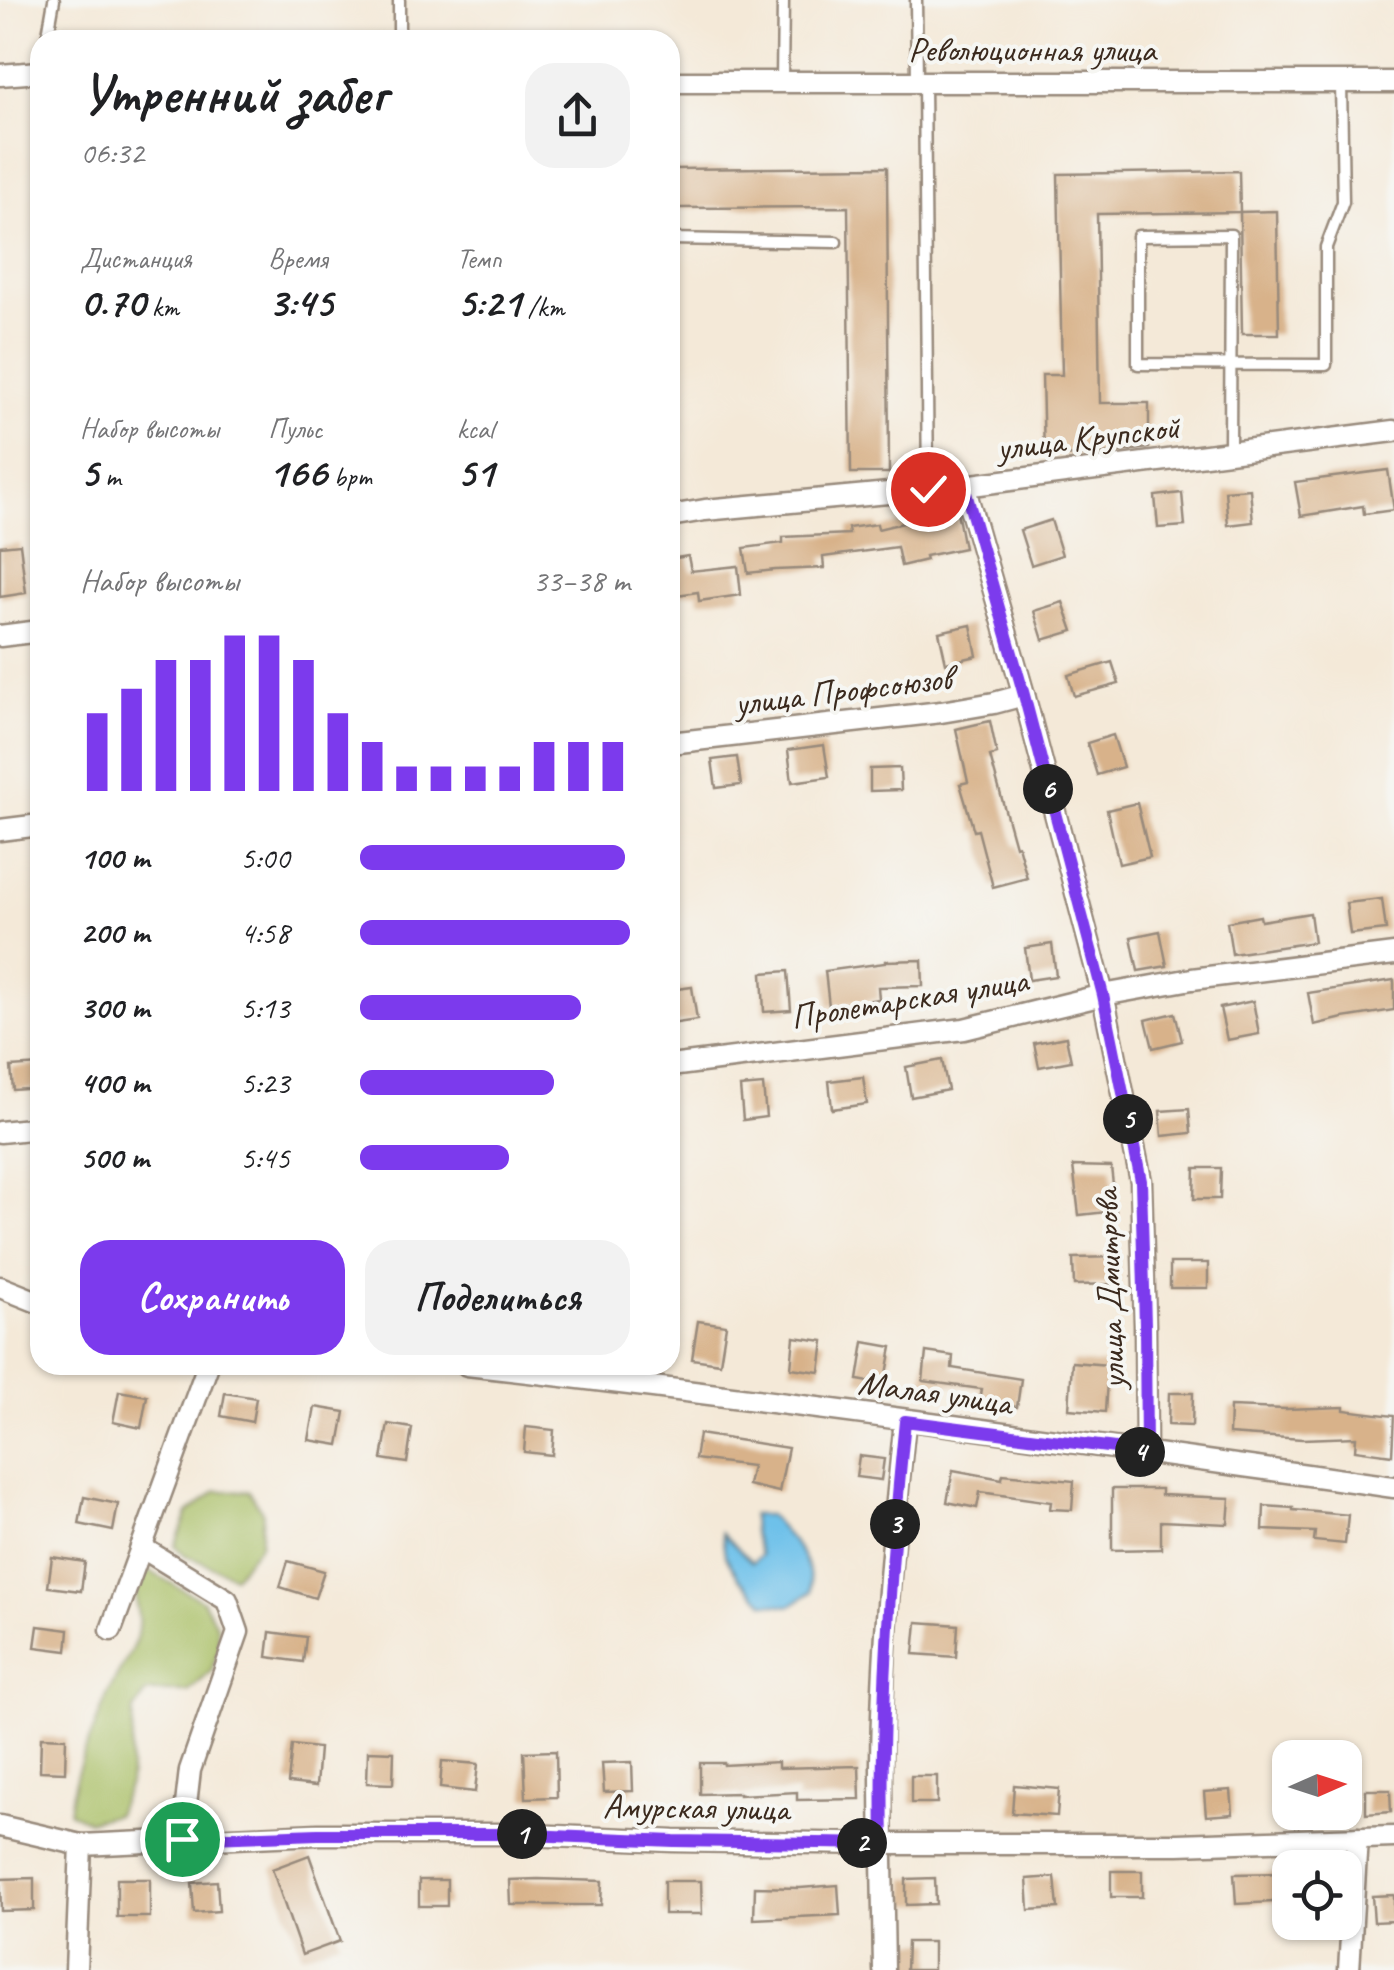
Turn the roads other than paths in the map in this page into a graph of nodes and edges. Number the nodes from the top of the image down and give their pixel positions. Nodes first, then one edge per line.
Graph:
1 (54, 0) edge
2 (399, 0) edge
3 (783, 0) edge
4 (916, 0) edge
5 (49, 30) edge
6 (399, 30) edge
7 (30, 73) edge
8 (0, 75) edge
9 (680, 82) edge
10 (782, 82) junction
11 (921, 82) junction
12 (1341, 82) junction
13 (1394, 82) edge
14 (680, 240) edge
15 (836, 242) dead end
16 (1231, 364) junction
17 (1394, 431) edge
18 (1230, 451) junction
19 (964, 486) junction
20 (928, 489) junction
21 (680, 514) edge
22 (30, 632) edge
23 (0, 636) edge
24 (1024, 695) junction
25 (680, 742) edge
26 (30, 826) edge
27 (0, 830) edge
28 (1394, 954) edge
29 (1103, 995) junction
30 (680, 1065) edge
31 (30, 1129) edge
32 (0, 1132) edge
33 (0, 1287) edge
34 (30, 1299) edge
35 (204, 1375) edge
36 (554, 1375) edge
37 (905, 1421) junction
38 (1146, 1452) junction
39 (1394, 1487) edge
40 (141, 1547) junction
41 (111, 1630) dead end
42 (0, 1826) edge
43 (1394, 1837) edge
44 (1357, 1838) junction
45 (182, 1839) junction
46 (883, 1844) junction
47 (81, 1846) junction
48 (76, 1970) edge
49 (884, 1970) edge
50 (1350, 1970) edge

1 - 5 lane
2 - 6 lane
3 - 10 lane
4 - 11 lane
7 - 8 street
9 - 10 street, Революционная улица
10 - 11 street, Революционная улица
11 - 12 street, Революционная улица
11 - 20 lane
12 - 13 street, Революционная улица
12 - 16 lane
14 - 15 lane
16 - 16 lane
16 - 18 lane
17 - 18 street, улица Крупской
18 - 19 street, улица Крупской
19 - 20 street, улица Крупской
19 - 24 street, улица Дмитрова
20 - 21 street, улица Крупской
22 - 23 street
24 - 25 street, улица Профсоюзов
24 - 29 street, улица Дмитрова
26 - 27 street
28 - 29 street, Пролетарская улица
29 - 30 street, Пролетарская улица
29 - 38 street, улица Дмитрова
31 - 32 street
33 - 34 street
35 - 40 street
36 - 37 street, Малая улица
37 - 38 street, Малая улица
37 - 46 street
38 - 39 street, Малая улица
40 - 41 street
40 - 45 street
42 - 47 street, Амурская улица
43 - 44 street, Амурская улица
44 - 46 street, Амурская улица
44 - 50 street
45 - 46 street, Амурская улица
45 - 47 street, Амурская улица
46 - 49 street
47 - 48 street

